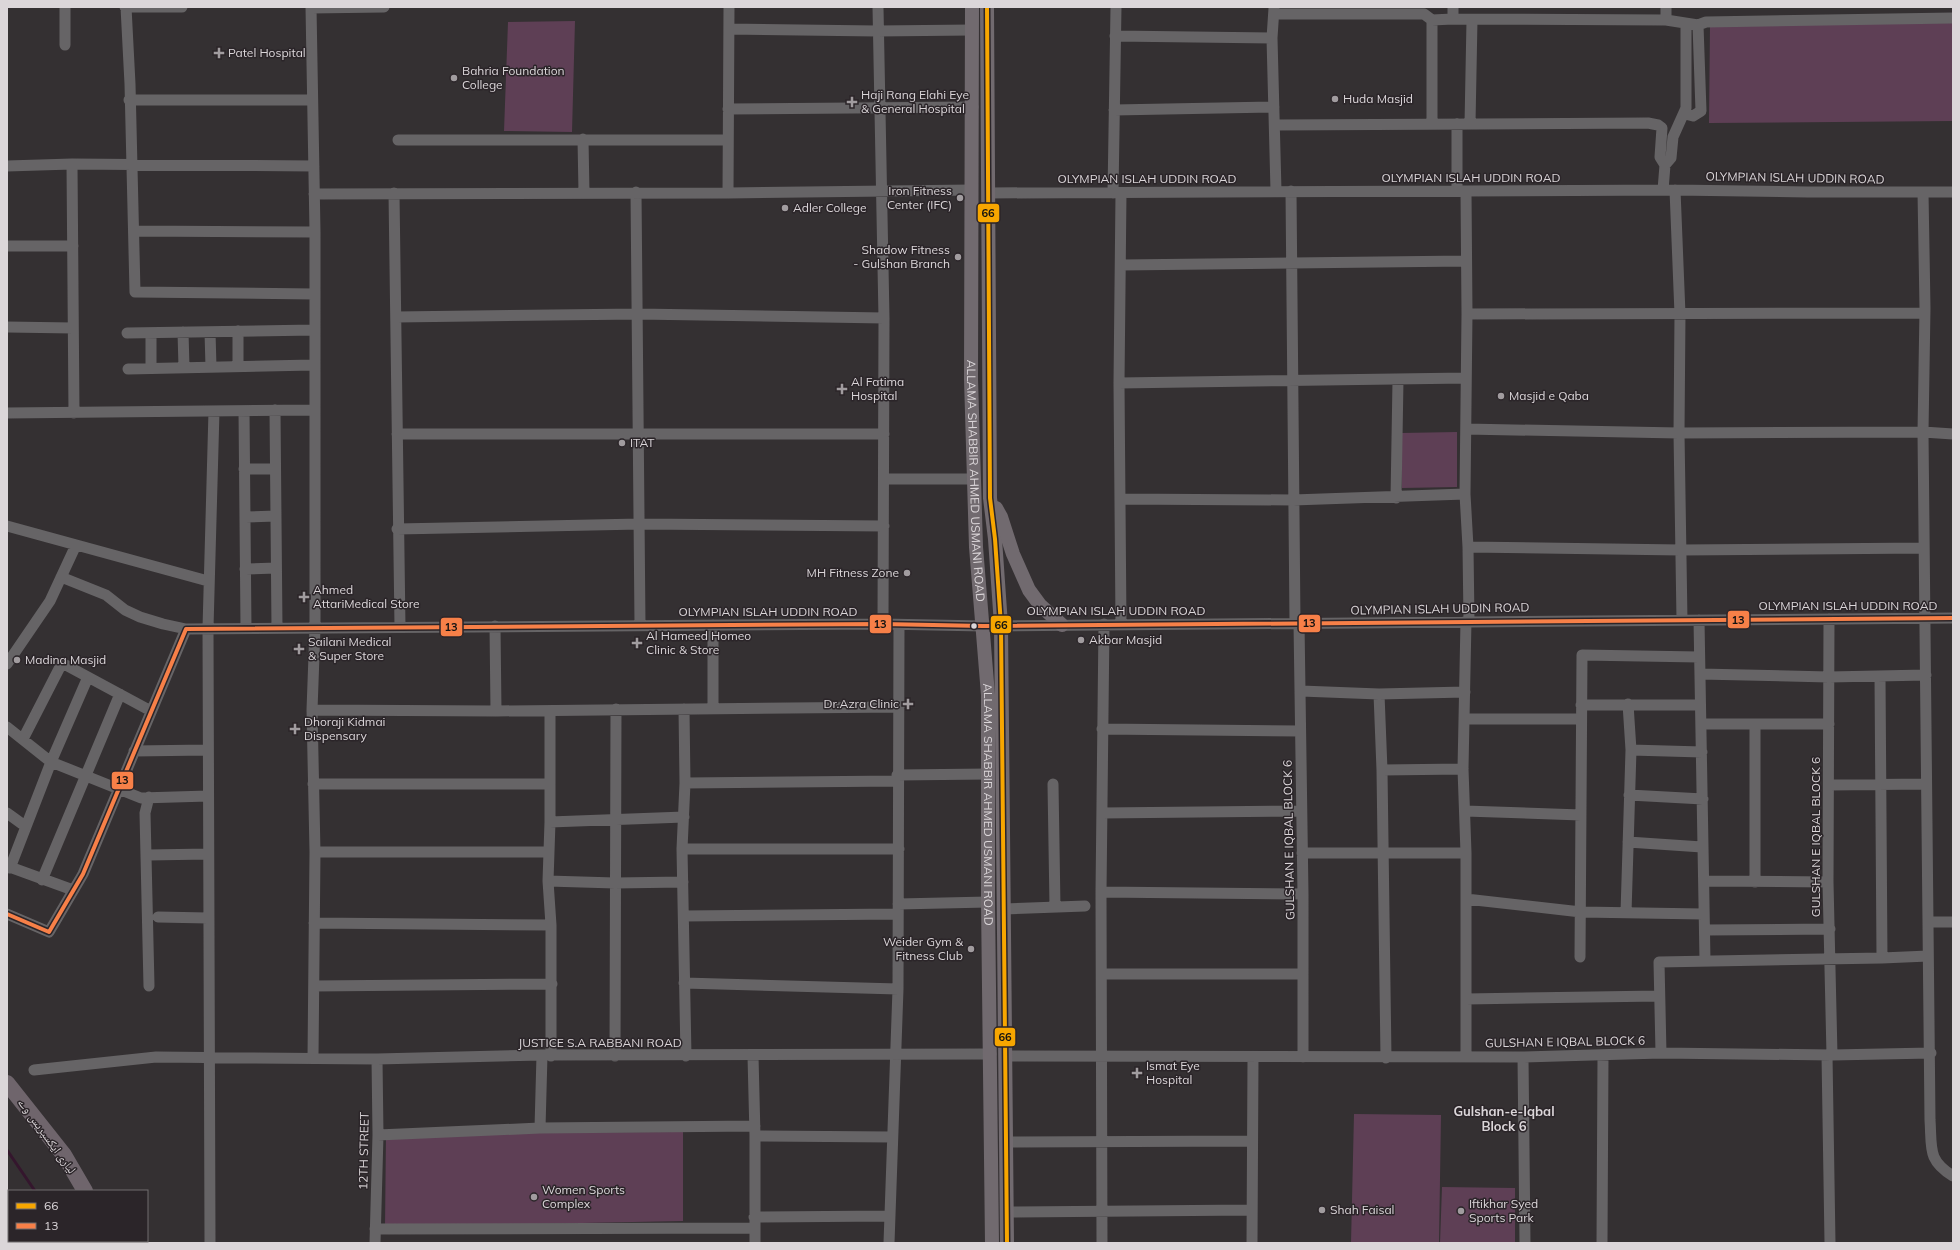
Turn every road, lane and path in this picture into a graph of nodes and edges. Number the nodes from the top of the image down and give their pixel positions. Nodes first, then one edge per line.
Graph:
1 (65, 7) edge
2 (126, 7) edge
3 (182, 7) edge
4 (311, 7) edge
5 (384, 7) edge
6 (729, 7) edge
7 (878, 7) edge
8 (972, 7) edge
9 (987, 7) edge
10 (1116, 7) edge
11 (1453, 7) edge
12 (1666, 7) edge
13 (1274, 10) edge
14 (1953, 18) edge
15 (1453, 19) junction
16 (1432, 20) junction
17 (1472, 20) junction
18 (1666, 20) junction
19 (1686, 24) junction
20 (1698, 25) junction
21 (729, 29) junction
22 (972, 30) junction
23 (877, 31) junction
24 (1115, 36) junction
25 (1272, 38) junction
26 (65, 45) dead end
27 (129, 100) junction
28 (311, 100) junction
29 (879, 107) junction
30 (973, 107) junction
31 (1274, 107) junction
32 (728, 109) junction
33 (1114, 110) junction
34 (1685, 114) junction
35 (1432, 123) junction
36 (1457, 124) junction
37 (1470, 124) junction
38 (1275, 126) junction
39 (583, 139) junction
40 (398, 140) dead end
41 (728, 140) junction
42 (72, 164) junction
43 (132, 164) junction
44 (1665, 165) junction
45 (7, 166) edge
46 (314, 166) junction
47 (972, 190) junction
48 (1663, 190) junction
49 (1675, 190) junction
50 (882, 191) junction
51 (1276, 191) junction
52 (1291, 191) junction
53 (1461, 191) junction
54 (636, 192) junction
55 (1923, 192) junction
56 (1953, 192) edge
57 (394, 193) junction
58 (584, 193) junction
59 (728, 193) junction
60 (988, 193) junction
61 (1117, 193) junction
62 (314, 194) junction
63 (134, 231) junction
64 (315, 232) junction
65 (7, 246) edge
66 (73, 246) junction
67 (1466, 261) junction
68 (1290, 264) junction
69 (1121, 265) junction
70 (314, 294) junction
71 (1925, 313) junction
72 (638, 314) junction
73 (1467, 314) junction
74 (1680, 314) junction
75 (396, 317) junction
76 (884, 318) junction
77 (7, 327) edge
78 (74, 328) junction
79 (314, 330) junction
80 (238, 331) junction
81 (184, 332) junction
82 (210, 332) junction
83 (151, 333) junction
84 (127, 334) dead end
85 (313, 365) junction
86 (238, 366) junction
87 (211, 367) junction
88 (152, 368) junction
89 (184, 368) junction
90 (128, 369) dead end
91 (1466, 378) junction
92 (1293, 380) junction
93 (1398, 380) junction
94 (1119, 382) junction
95 (275, 410) junction
96 (314, 410) junction
97 (214, 411) junction
98 (244, 411) junction
99 (7, 413) edge
100 (74, 413) junction
101 (1466, 429) junction
102 (1923, 432) junction
103 (1679, 433) junction
104 (397, 434) junction
105 (639, 434) junction
106 (884, 434) junction
107 (1953, 434) edge
108 (244, 469) junction
109 (275, 469) junction
110 (884, 479) junction
111 (974, 479) junction
112 (1465, 494) junction
113 (990, 498) junction
114 (1396, 498) junction
115 (1120, 499) junction
116 (1293, 500) junction
117 (276, 516) junction
118 (245, 517) junction
119 (640, 524) junction
120 (7, 526) edge
121 (884, 526) junction
122 (397, 529) junction
123 (76, 545) junction
124 (1468, 547) junction
125 (1924, 548) junction
126 (1682, 550) junction
127 (276, 568) junction
128 (245, 569) junction
129 (62, 577) junction
130 (208, 580) junction
131 (1926, 618) junction
132 (1953, 618) edge
133 (1829, 619) junction
134 (1682, 620) junction
135 (1699, 620) junction
136 (1467, 621) junction
137 (1297, 623) junction
138 (883, 624) junction
139 (1104, 624) junction
140 (1120, 624) junction
141 (640, 625) junction
142 (713, 625) junction
143 (899, 625) junction
144 (1001, 625) junction
145 (1062, 625) junction
146 (495, 626) junction
147 (983, 626) junction
148 (400, 627) junction
149 (208, 628) junction
150 (246, 628) junction
151 (277, 628) junction
152 (315, 628) junction
153 (186, 629) junction
154 (1699, 657) junction
155 (7, 664) edge
156 (1700, 674) junction
157 (1926, 675) junction
158 (1880, 676) junction
159 (1829, 677) junction
160 (88, 678) junction
161 (1301, 691) junction
162 (1465, 692) junction
163 (120, 694) junction
164 (1379, 694) junction
165 (1628, 704) junction
166 (1580, 705) junction
167 (1700, 705) junction
168 (899, 706) junction
169 (616, 709) junction
170 (684, 709) junction
171 (712, 709) junction
172 (312, 710) junction
173 (151, 711) junction
174 (496, 711) junction
175 (550, 711) junction
176 (1464, 719) junction
177 (1581, 719) junction
178 (1701, 724) junction
179 (1755, 724) junction
180 (1829, 724) junction
181 (7, 727) edge
182 (1102, 729) junction
183 (1300, 731) junction
184 (23, 739) junction
185 (207, 750) junction
186 (1631, 750) junction
187 (134, 751) junction
188 (1702, 752) junction
189 (50, 762) junction
190 (1463, 769) junction
191 (1382, 770) junction
192 (988, 774) junction
193 (85, 776) junction
194 (897, 778) junction
195 (685, 783) junction
196 (313, 784) junction
197 (550, 784) junction
198 (1053, 784) dead end
199 (1881, 784) junction
200 (1926, 784) junction
201 (1828, 786) junction
202 (117, 788) junction
203 (1629, 795) junction
204 (208, 796) junction
205 (149, 798) junction
206 (1704, 799) junction
207 (1301, 811) junction
208 (1465, 811) junction
209 (7, 813) edge
210 (1102, 813) junction
211 (1580, 815) junction
212 (684, 817) junction
213 (615, 820) junction
214 (550, 822) junction
215 (25, 826) junction
216 (1628, 842) junction
217 (1702, 847) junction
218 (682, 848) junction
219 (899, 849) junction
220 (315, 852) junction
221 (549, 852) junction
222 (1383, 852) junction
223 (1302, 853) junction
224 (1466, 853) junction
225 (208, 854) junction
226 (148, 855) dead end
227 (9, 867) edge
228 (42, 880) junction
229 (1704, 880) junction
230 (548, 881) junction
231 (683, 882) junction
232 (1755, 882) junction
233 (1828, 882) junction
234 (615, 883) junction
235 (73, 890) junction
236 (1101, 892) junction
237 (1303, 894) junction
238 (1466, 899) junction
239 (988, 902) junction
240 (1085, 906) dead end
241 (1055, 907) junction
242 (898, 909) junction
243 (1004, 909) junction
244 (1581, 912) junction
245 (1626, 913) junction
246 (7, 914) edge
247 (1703, 914) junction
248 (684, 916) junction
249 (158, 917) dead end
250 (208, 918) junction
251 (1928, 922) junction
252 (1953, 922) edge
253 (314, 923) junction
254 (551, 925) junction
255 (1830, 929) junction
256 (1705, 930) junction
257 (1928, 956) junction
258 (1580, 957) dead end
259 (1831, 958) junction
260 (1882, 958) junction
261 (1705, 960) junction
262 (1102, 974) junction
263 (1303, 974) junction
264 (684, 983) junction
265 (552, 984) junction
266 (149, 986) dead end
267 (314, 986) junction
268 (898, 989) junction
269 (1659, 996) junction
270 (1466, 999) junction
271 (1661, 1053) junction
272 (1931, 1053) junction
273 (894, 1054) junction
274 (991, 1054) junction
275 (1829, 1055) junction
276 (546, 1056) junction
277 (615, 1056) junction
278 (686, 1056) junction
279 (753, 1056) junction
280 (1006, 1056) junction
281 (1101, 1056) junction
282 (1466, 1056) junction
283 (1604, 1056) junction
284 (1303, 1057) junction
285 (1523, 1057) junction
286 (210, 1058) junction
287 (313, 1058) junction
288 (1253, 1058) junction
289 (1386, 1058) junction
290 (377, 1059) junction
291 (34, 1070) dead end
292 (7, 1084) edge
293 (540, 1128) junction
294 (755, 1131) junction
295 (378, 1135) junction
296 (892, 1138) junction
297 (1252, 1141) junction
298 (1006, 1142) junction
299 (1100, 1142) junction
300 (1953, 1176) edge
301 (84, 1190) edge
302 (1251, 1210) junction
303 (1007, 1212) junction
304 (1102, 1212) junction
305 (889, 1216) junction
306 (754, 1222) junction
307 (375, 1230) junction
308 (210, 1243) edge
309 (375, 1243) edge
310 (754, 1243) edge
311 (889, 1243) edge
312 (992, 1243) edge
313 (1007, 1243) edge
314 (1102, 1243) edge
315 (1252, 1243) edge
316 (1525, 1243) edge
317 (1602, 1243) edge
318 (1830, 1243) edge

1 - 26 street
2 - 3 street
2 - 27 street
4 - 5 street
4 - 28 street
6 - 21 street
7 - 23 street
8 - 22 main road, ALLAMA SHABBIR AHMED USMANI ROAD
9 - 60 main road, ALLAMA SHABBIR AHMED USMANI ROAD
10 - 24 street
11 - 15 street
12 - 18 street
13 - 16 street
13 - 25 street
14 - 20 street
15 - 16 street
15 - 17 street
16 - 35 street
17 - 18 street
17 - 37 street
18 - 19 street
19 - 20 street
19 - 34 street
20 - 34 street
21 - 23 street
21 - 32 street
22 - 23 street
22 - 30 main road, ALLAMA SHABBIR AHMED USMANI ROAD
23 - 29 street
24 - 25 street
24 - 33 street
25 - 31 street
27 - 28 street
27 - 43 street
28 - 46 street
29 - 30 street
29 - 32 street
29 - 50 street
30 - 47 main road, ALLAMA SHABBIR AHMED USMANI ROAD
31 - 33 street
31 - 38 street
32 - 41 street
33 - 61 street
34 - 44 street
35 - 36 street
35 - 38 street
36 - 37 street
36 - 53 street
37 - 44 street
38 - 51 street
39 - 40 street
39 - 41 street
39 - 58 street
41 - 59 street
42 - 43 street
42 - 45 street
42 - 66 street
43 - 46 street
43 - 63 street
44 - 48 street
46 - 62 street
47 - 50 street
47 - 111 main road, ALLAMA SHABBIR AHMED USMANI ROAD
48 - 49 street, OLYMPIAN ISLAH UDDIN ROAD
48 - 53 street, OLYMPIAN ISLAH UDDIN ROAD
49 - 55 street, OLYMPIAN ISLAH UDDIN ROAD
49 - 74 street
50 - 59 street
50 - 76 street
51 - 52 street, OLYMPIAN ISLAH UDDIN ROAD
51 - 61 street, OLYMPIAN ISLAH UDDIN ROAD
52 - 53 street, OLYMPIAN ISLAH UDDIN ROAD
52 - 68 street, GULSHAN E IQBAL BLOCK 6
53 - 67 street
54 - 58 street
54 - 59 street
54 - 72 street
55 - 56 street, OLYMPIAN ISLAH UDDIN ROAD
55 - 71 street
57 - 58 street
57 - 62 street
57 - 75 street
60 - 61 street, OLYMPIAN ISLAH UDDIN ROAD
60 - 113 main road, ALLAMA SHABBIR AHMED USMANI ROAD
61 - 69 street
62 - 64 street
63 - 64 street
63 - 70 street
64 - 70 street
65 - 66 street
66 - 78 street
67 - 68 street
67 - 73 street
68 - 69 street
68 - 92 street, GULSHAN E IQBAL BLOCK 6
69 - 94 street
70 - 79 street
71 - 74 street
71 - 102 street
72 - 75 street
72 - 76 street
72 - 105 street
73 - 74 street
73 - 91 street
74 - 103 street
75 - 104 street
76 - 106 street
77 - 78 street
78 - 100 street
79 - 80 street
79 - 85 street
80 - 82 street
80 - 86 street
81 - 82 street
81 - 83 street
81 - 89 street
82 - 87 street
83 - 84 street
83 - 88 street
85 - 86 street
85 - 96 street
86 - 87 street
87 - 89 street
88 - 89 street
88 - 90 street
91 - 93 street
91 - 101 street
92 - 93 street
92 - 94 street
92 - 116 street, GULSHAN E IQBAL BLOCK 6
93 - 114 street
94 - 115 street
95 - 96 street
95 - 98 street
95 - 109 street
96 - 152 street
97 - 98 street
97 - 100 street
97 - 130 street
98 - 108 street
99 - 100 street
101 - 103 street
101 - 112 street
102 - 103 street
102 - 107 street
102 - 125 street
103 - 126 street
104 - 105 street
104 - 122 street
105 - 106 street
105 - 119 street
106 - 110 street
108 - 109 street
108 - 118 street
109 - 117 street
110 - 111 street
110 - 121 street
111 - 147 main road, ALLAMA SHABBIR AHMED USMANI ROAD
112 - 114 street
112 - 124 street
113 - 144 main road, ALLAMA SHABBIR AHMED USMANI ROAD
113 - 145 main road
114 - 116 street
115 - 116 street
115 - 140 street
116 - 137 street, GULSHAN E IQBAL BLOCK 6
117 - 118 street
117 - 127 street
118 - 128 street
119 - 121 street
119 - 122 street
119 - 141 street
120 - 123 street
121 - 138 street
122 - 148 street
123 - 129 street
123 - 130 street
124 - 126 street
124 - 136 street
125 - 126 street
125 - 131 street
126 - 134 street
127 - 128 street
127 - 151 street
128 - 150 street
129 - 153 street, OLYMPIAN ISLAH UDDIN ROAD
129 - 155 street
130 - 149 street
131 - 132 street, OLYMPIAN ISLAH UDDIN ROAD
131 - 133 street, OLYMPIAN ISLAH UDDIN ROAD
131 - 157 street
133 - 135 street, OLYMPIAN ISLAH UDDIN ROAD
133 - 159 street, GULSHAN E IQBAL BLOCK 6
134 - 135 street, OLYMPIAN ISLAH UDDIN ROAD
134 - 136 street, OLYMPIAN ISLAH UDDIN ROAD
135 - 154 street
136 - 137 street, OLYMPIAN ISLAH UDDIN ROAD
136 - 162 street
137 - 140 street, OLYMPIAN ISLAH UDDIN ROAD
137 - 161 street, GULSHAN E IQBAL BLOCK 6
138 - 142 street, OLYMPIAN ISLAH UDDIN ROAD
138 - 143 street, OLYMPIAN ISLAH UDDIN ROAD
139 - 140 street, OLYMPIAN ISLAH UDDIN ROAD
139 - 145 street, OLYMPIAN ISLAH UDDIN ROAD
139 - 182 street
141 - 142 street, OLYMPIAN ISLAH UDDIN ROAD
141 - 146 street, OLYMPIAN ISLAH UDDIN ROAD
142 - 171 street
143 - 147 street, OLYMPIAN ISLAH UDDIN ROAD
143 - 168 street
144 - 145 street, OLYMPIAN ISLAH UDDIN ROAD
144 - 147 street, OLYMPIAN ISLAH UDDIN ROAD
144 - 243 main road, ALLAMA SHABBIR AHMED USMANI ROAD
146 - 148 street, OLYMPIAN ISLAH UDDIN ROAD
146 - 174 street
147 - 192 main road, ALLAMA SHABBIR AHMED USMANI ROAD
148 - 152 street, OLYMPIAN ISLAH UDDIN ROAD
149 - 150 street, OLYMPIAN ISLAH UDDIN ROAD
149 - 153 street, OLYMPIAN ISLAH UDDIN ROAD
149 - 185 street
150 - 151 street, OLYMPIAN ISLAH UDDIN ROAD
151 - 152 street, OLYMPIAN ISLAH UDDIN ROAD
152 - 172 street
153 - 173 street
154 - 156 street
154 - 166 street
156 - 159 street
156 - 167 street
157 - 158 street
157 - 200 street
158 - 159 street
158 - 199 street
159 - 180 street, GULSHAN E IQBAL BLOCK 6
160 - 163 street
160 - 184 street
160 - 189 street
161 - 164 street
161 - 183 street, GULSHAN E IQBAL BLOCK 6
162 - 164 street
162 - 176 street
163 - 173 street
163 - 193 street
164 - 191 street
165 - 166 street
165 - 167 street
165 - 186 street
166 - 177 street
167 - 178 street
168 - 171 street
168 - 194 street
169 - 170 street
169 - 175 street
169 - 213 street
170 - 171 street
170 - 195 street
172 - 174 street
172 - 196 street
173 - 187 street
174 - 175 street
175 - 197 street
176 - 177 street
176 - 190 street
177 - 211 street
178 - 179 street
178 - 188 street
179 - 180 street
179 - 232 street
180 - 201 street, GULSHAN E IQBAL BLOCK 6
181 - 184 street
182 - 183 street
182 - 210 street
183 - 207 street, GULSHAN E IQBAL BLOCK 6
184 - 189 street
185 - 187 street
185 - 204 street
186 - 188 street
186 - 203 street
187 - 202 street
188 - 206 street
189 - 193 street
189 - 215 street
190 - 191 street
190 - 208 street
191 - 222 street
192 - 194 street
192 - 239 main road, ALLAMA SHABBIR AHMED USMANI ROAD
193 - 202 street
193 - 228 street
194 - 195 street
194 - 219 street
195 - 212 street
196 - 197 street
196 - 220 street
197 - 214 street
198 - 241 street
199 - 200 street
199 - 201 street
199 - 260 street
200 - 251 street
201 - 233 street, GULSHAN E IQBAL BLOCK 6
202 - 205 street
202 - 235 street
203 - 206 street
203 - 216 street
204 - 205 street
204 - 225 street
205 - 266 street
206 - 217 street
207 - 210 street
207 - 223 street, GULSHAN E IQBAL BLOCK 6
208 - 211 street
208 - 224 street
209 - 215 street
210 - 236 street
211 - 244 street
212 - 213 street
212 - 218 street
213 - 214 street
213 - 234 street
214 - 221 street
215 - 227 street
216 - 217 street
216 - 245 street
217 - 229 street
218 - 219 street
218 - 231 street
219 - 242 street
220 - 221 street
220 - 253 street
221 - 230 street
222 - 223 street
222 - 224 street
222 - 289 street
223 - 237 street, GULSHAN E IQBAL BLOCK 6
224 - 238 street
225 - 226 street
225 - 250 street
227 - 228 street
228 - 235 street
229 - 232 street
229 - 247 street
230 - 234 street
230 - 254 street
231 - 234 street
231 - 248 street
232 - 233 street
233 - 255 street, GULSHAN E IQBAL BLOCK 6
234 - 277 street
235 - 246 street
236 - 237 street
236 - 262 street
237 - 263 street, GULSHAN E IQBAL BLOCK 6
238 - 244 street
238 - 270 street
239 - 242 street
239 - 274 main road, ALLAMA SHABBIR AHMED USMANI ROAD
240 - 241 street
241 - 243 street
242 - 248 street
242 - 268 street
243 - 280 main road, ALLAMA SHABBIR AHMED USMANI ROAD
244 - 245 street
244 - 258 street
245 - 247 street
247 - 256 street
248 - 264 street
249 - 250 street
250 - 286 street
251 - 252 street
251 - 257 street
253 - 254 street
253 - 267 street
254 - 265 street
255 - 256 street
255 - 259 street, GULSHAN E IQBAL BLOCK 6
256 - 261 street
257 - 260 street
257 - 272 street
259 - 260 street
259 - 261 street
259 - 275 street, GULSHAN E IQBAL BLOCK 6
261 - 269 street
262 - 263 street
262 - 281 street
263 - 284 street, GULSHAN E IQBAL BLOCK 6
264 - 268 street
264 - 278 street
265 - 267 street
265 - 276 street
267 - 287 street
268 - 273 street
269 - 270 street
269 - 271 street
270 - 282 street
271 - 275 street, GULSHAN E IQBAL BLOCK 6
271 - 283 street, GULSHAN E IQBAL BLOCK 6
272 - 275 street, GULSHAN E IQBAL BLOCK 6
272 - 300 street
273 - 274 street, JUSTICE S.A RABBANI ROAD
273 - 279 street, JUSTICE S.A RABBANI ROAD
273 - 296 street
274 - 312 main road, ALLAMA SHABBIR AHMED USMANI ROAD
275 - 318 street, GULSHAN E IQBAL BLOCK 6
276 - 277 street, JUSTICE S.A RABBANI ROAD
276 - 290 street, JUSTICE S.A RABBANI ROAD
276 - 293 street
277 - 278 street, JUSTICE S.A RABBANI ROAD
278 - 279 street, JUSTICE S.A RABBANI ROAD
279 - 294 street
280 - 281 street, GULSHAN E IQBAL BLOCK 6
280 - 298 main road, ALLAMA SHABBIR AHMED USMANI ROAD
281 - 288 street, GULSHAN E IQBAL BLOCK 6
281 - 299 street
282 - 285 street, GULSHAN E IQBAL BLOCK 6
282 - 289 street, GULSHAN E IQBAL BLOCK 6
283 - 285 street, GULSHAN E IQBAL BLOCK 6
283 - 317 street
284 - 288 street, GULSHAN E IQBAL BLOCK 6
284 - 289 street, GULSHAN E IQBAL BLOCK 6
285 - 316 street
286 - 287 street, JUSTICE S.A RABBANI ROAD
286 - 291 street, JUSTICE S.A RABBANI ROAD
286 - 308 street
287 - 290 street, JUSTICE S.A RABBANI ROAD
288 - 297 street
290 - 295 street, 12TH STREET
292 - 301 highway, لیاری ایکسپریس وے
293 - 294 street
293 - 295 street
294 - 296 street
294 - 306 street
295 - 307 street, 12TH STREET
296 - 305 street
297 - 299 street
297 - 302 street
298 - 299 street
298 - 303 main road, ALLAMA SHABBIR AHMED USMANI ROAD
299 - 304 street
302 - 304 street
302 - 315 street
303 - 304 street
303 - 313 main road, ALLAMA SHABBIR AHMED USMANI ROAD
304 - 314 street
305 - 306 street
305 - 311 street
306 - 307 street
306 - 310 street
307 - 309 street, 12TH STREET

